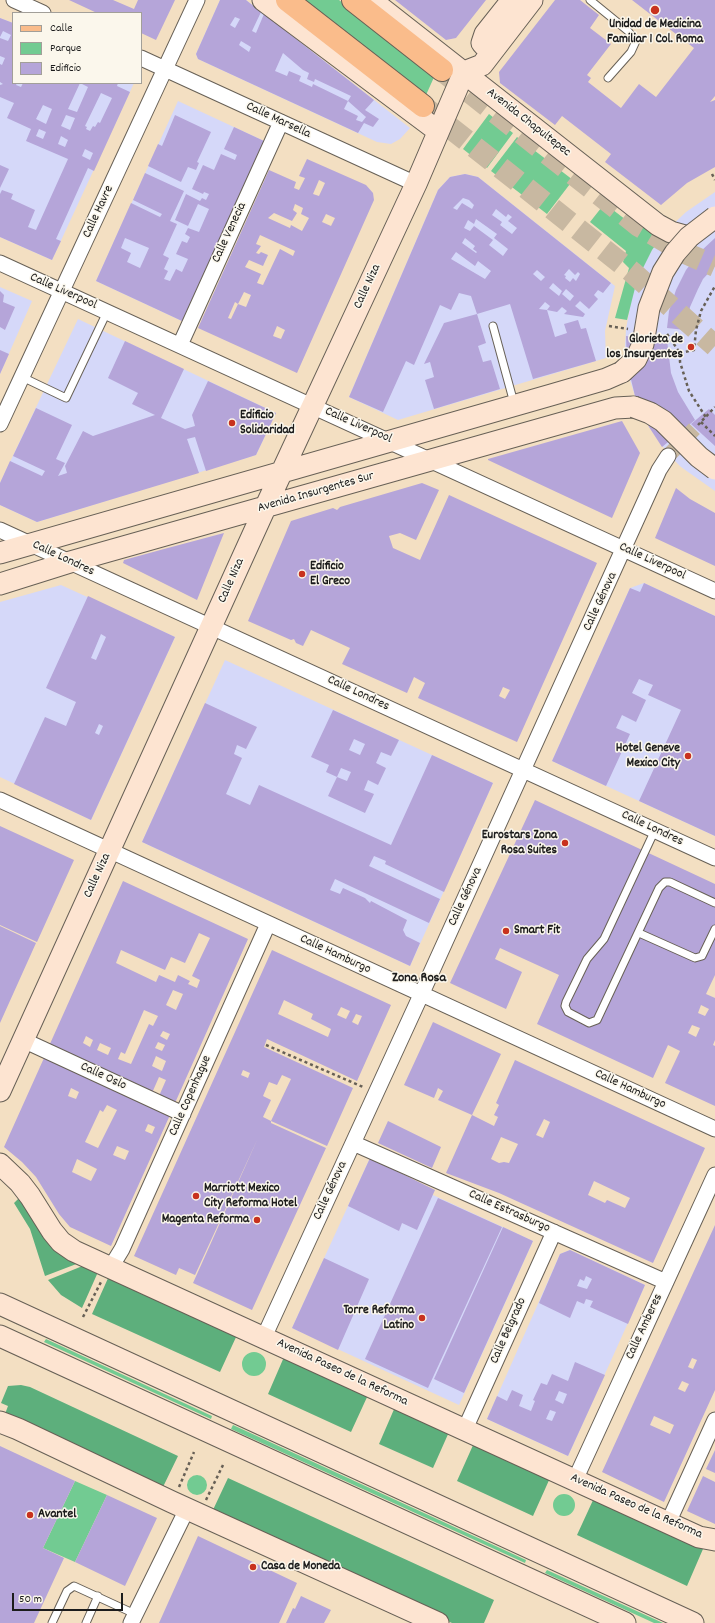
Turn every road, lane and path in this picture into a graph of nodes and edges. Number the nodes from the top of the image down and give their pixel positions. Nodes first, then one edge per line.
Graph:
1 (14, 0) edge
2 (197, 0) edge
3 (263, 0) edge
4 (287, 0) edge
5 (353, 0) edge
6 (370, 0) edge
7 (512, 0) edge
8 (532, 0) edge
9 (590, 0) edge
10 (41, 12) edge
11 (142, 58) edge
12 (479, 63) junction
13 (165, 69) junction
14 (442, 70) tunnel mouth
15 (608, 78) dead end
16 (423, 106) tunnel mouth
17 (281, 122) junction
18 (438, 131) junction
19 (712, 174) dead end
20 (715, 180) edge
21 (416, 184) junction
22 (715, 216) edge
23 (690, 237) junction
24 (0, 263) edge
25 (715, 286) edge
26 (62, 291) junction
27 (106, 312) junction
28 (493, 326) dead end
29 (609, 326) dead end
30 (629, 329) dead end
31 (667, 334) dead end
32 (180, 345) junction
33 (680, 353) junction
34 (22, 377) junction
35 (313, 406) junction
36 (514, 406) junction
37 (715, 407) edge
38 (707, 418) junction
39 (701, 422) junction
40 (0, 424) edge
41 (698, 425) tunnel mouth
42 (715, 436) edge
43 (391, 441) junction
44 (668, 456) tunnel mouth
45 (430, 460) junction
46 (715, 469) edge
47 (282, 473) junction
48 (265, 508) junction
49 (0, 530) edge
50 (32, 545) junction
51 (625, 550) junction
52 (0, 553) edge
53 (70, 562) junction
54 (0, 584) edge
55 (715, 591) edge
56 (211, 626) junction
57 (524, 770) junction
58 (0, 800) edge
59 (655, 830) junction
60 (109, 851) junction
61 (715, 858) edge
62 (715, 903) edge
63 (268, 924) junction
64 (715, 929) edge
65 (639, 933) junction
66 (421, 995) junction
67 (23, 1040) junction
68 (266, 1045) dead end
69 (0, 1091) edge
70 (376, 1093) junction
71 (183, 1114) junction
72 (715, 1129) edge
73 (353, 1143) junction
74 (0, 1164) edge
75 (715, 1175) edge
76 (554, 1232) junction
77 (111, 1267) junction
78 (666, 1282) junction
79 (0, 1304) edge
80 (83, 1318) dead end
81 (0, 1336) edge
82 (264, 1337) junction
83 (715, 1420) edge
84 (0, 1422) edge
85 (465, 1429) junction
86 (194, 1452) dead end
87 (223, 1465) dead end
88 (575, 1480) junction
89 (186, 1508) junction
90 (668, 1523) junction
91 (715, 1540) edge
92 (98, 1596) junction
93 (133, 1618) edge
94 (52, 1623) edge
95 (86, 1623) edge
96 (438, 1623) edge
97 (625, 1623) edge
98 (693, 1623) edge

1 - 10 street
2 - 13 street, Calle Havre
3 - 18 main road
4 - 16 main road
5 - 14 main road
6 - 12 main road, Avenida Chapultepec
7 - 12 main road
8 - 12 main road, Calle Niza
9 - 15 lane
11 - 13 street, Calle Marsella
12 - 18 main road, Calle Niza
12 - 23 main road, Avenida Chapultepec
13 - 17 street, Calle Marsella
13 - 26 street, Calle Havre
17 - 21 street, Calle Marsella
17 - 32 street, Calle Venecia
18 - 21 main road, Calle Niza
19 - 20 path
21 - 35 main road, Calle Niza
22 - 23 main road, bridge
23 - 36 main road, bridge
24 - 26 street, Calle Liverpool
25 - 33 path
26 - 27 street, Calle Liverpool
26 - 34 street, Calle Havre
27 - 32 street, Calle Liverpool
27 - 34 lane
28 - 36 lane
29 - 30 path
31 - 33 path
32 - 35 street, Calle Liverpool
33 - 38 path
34 - 40 street, Calle Havre
35 - 43 street, Calle Liverpool
35 - 47 main road, Calle Niza
36 - 43 main road
37 - 38 path
38 - 39 path
39 - 41 path
39 - 42 path
43 - 45 street, Calle Liverpool
43 - 47 main road
44 - 51 street, Calle Génova
45 - 46 main road, Avenida Insurgentes Sur, bridge
45 - 48 main road, Avenida Insurgentes Sur
45 - 51 street, Calle Liverpool
47 - 48 main road, Calle Niza
47 - 50 main road
48 - 53 main road, Avenida Insurgentes Sur
48 - 56 main road, Calle Niza
49 - 50 street, Calle Londres
50 - 52 main road
50 - 53 street, Calle Londres
51 - 55 street, Calle Liverpool
51 - 57 street, Calle Génova
53 - 54 main road, Avenida Insurgentes Sur
53 - 56 street, Calle Londres
56 - 57 street, Calle Londres
56 - 60 main road, Calle Niza
57 - 59 street, Calle Londres
57 - 66 street, Calle Génova
58 - 60 street, Calle Hamburgo
59 - 61 street, Calle Londres
59 - 65 lane
60 - 63 street, Calle Hamburgo
60 - 67 main road, Calle Niza
62 - 65 lane
63 - 66 street, Calle Hamburgo
63 - 71 street, Calle Copenhague
64 - 65 lane
66 - 70 street, Calle Génova
66 - 72 street, Calle Hamburgo
67 - 69 main road, Calle Niza
67 - 71 street, Calle Oslo
68 - 70 path
70 - 73 street, Calle Génova
71 - 77 street, Calle Copenhague
73 - 76 street, Calle Estrasburgo
73 - 82 street, Calle Génova
74 - 77 main road, Avenida Paseo de la Reforma
75 - 78 street, Calle Amberes
76 - 78 street, Calle Estrasburgo
76 - 85 street, Calle Belgrado
77 - 80 path
77 - 82 main road, Avenida Paseo de la Reforma
78 - 88 street, Calle Amberes
79 - 98 main road
81 - 97 main road
82 - 85 main road, Avenida Paseo de la Reforma
83 - 90 street
84 - 89 main road
85 - 88 main road, Avenida Paseo de la Reforma
86 - 89 path
87 - 89 path
88 - 90 main road, Avenida Paseo de la Reforma
89 - 93 street
89 - 96 main road
90 - 91 main road, Avenida Paseo de la Reforma
92 - 93 lane
92 - 94 lane
92 - 95 lane

